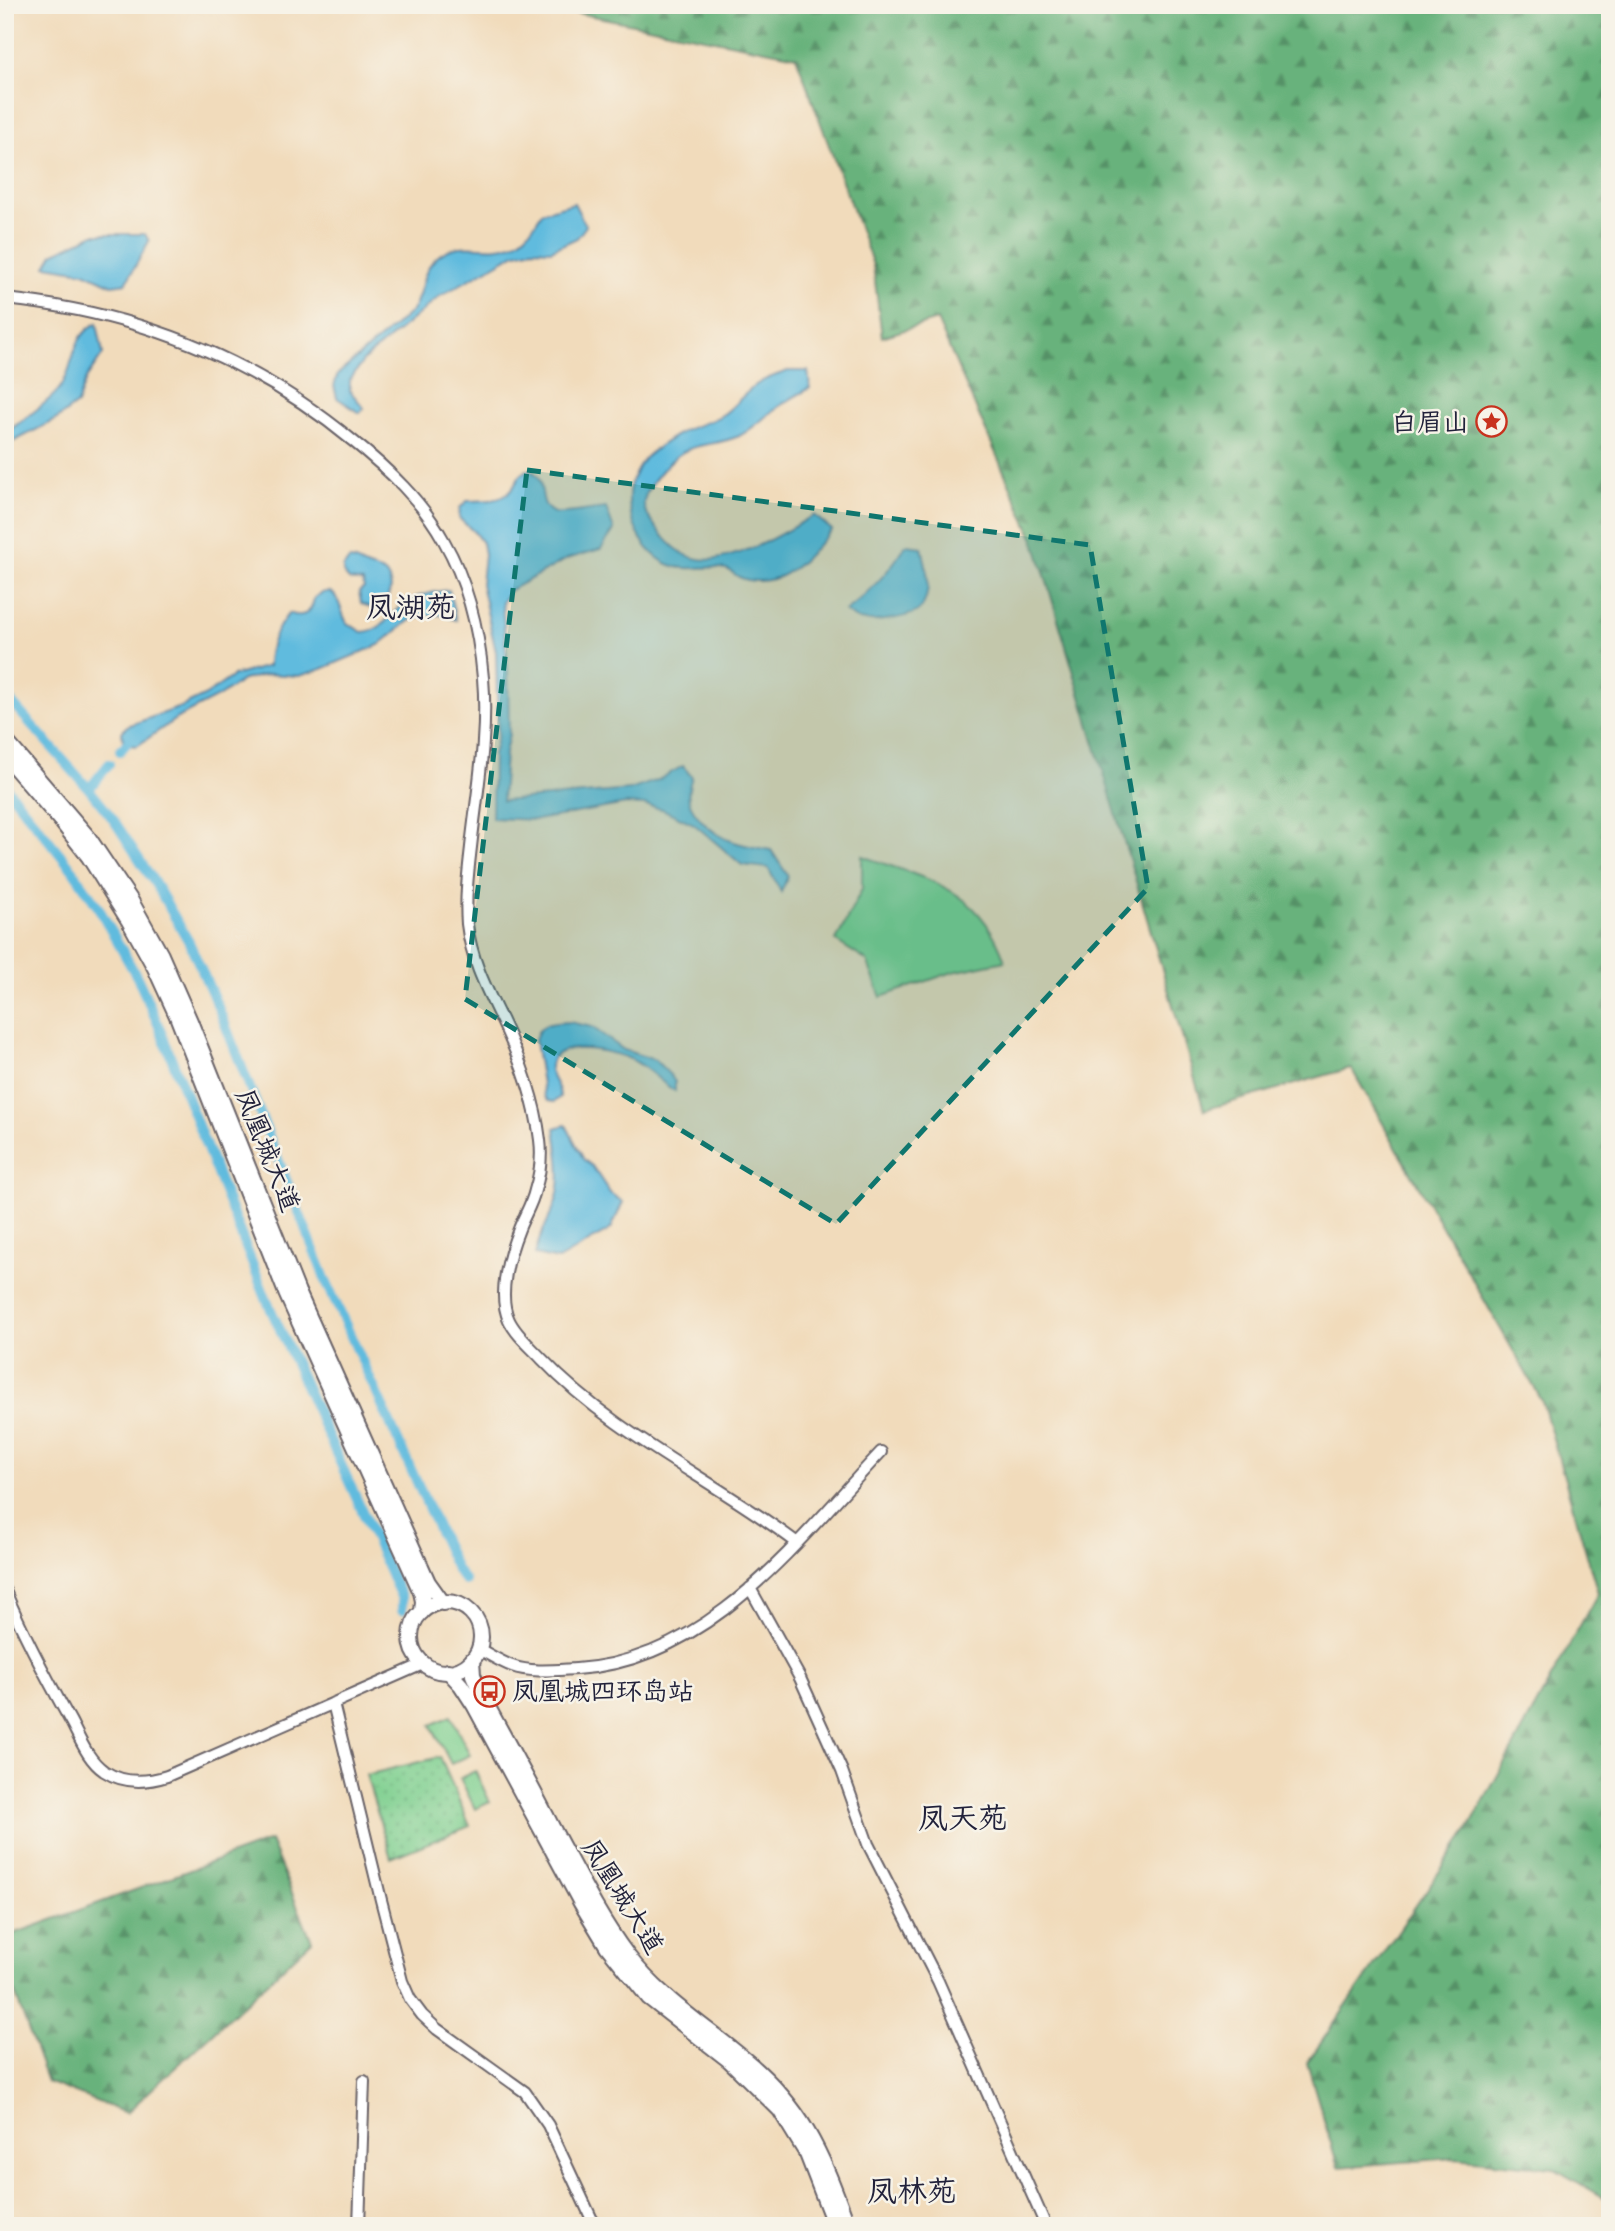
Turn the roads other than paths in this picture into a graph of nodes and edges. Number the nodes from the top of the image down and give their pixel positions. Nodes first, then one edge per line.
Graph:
1 (5, 299) edge
2 (5, 740) edge
3 (5, 756) edge
4 (881, 1452) dead end
5 (796, 1542) junction
6 (750, 1588) junction
7 (5, 1591) edge
8 (443, 1603) junction
9 (422, 1612) junction
10 (475, 1655) junction
11 (423, 1664) junction
12 (448, 1671) junction
13 (333, 1703) junction
14 (363, 2081) dead end
15 (359, 2226) edge
16 (595, 2226) edge
17 (835, 2226) edge
18 (848, 2226) edge
19 (1046, 2226) edge

1 - 5 street
2 - 8 main road, 凤凰城大道
3 - 9 main road, 凤凰城大道
4 - 5 street
5 - 6 street
6 - 10 street
6 - 19 street
7 - 13 street
8 - 9 main road
8 - 10 main road
9 - 11 main road
10 - 12 main road
10 - 18 main road, 凤凰城大道
11 - 12 main road
11 - 13 street
12 - 17 main road, 凤凰城大道
13 - 16 street
14 - 15 street

